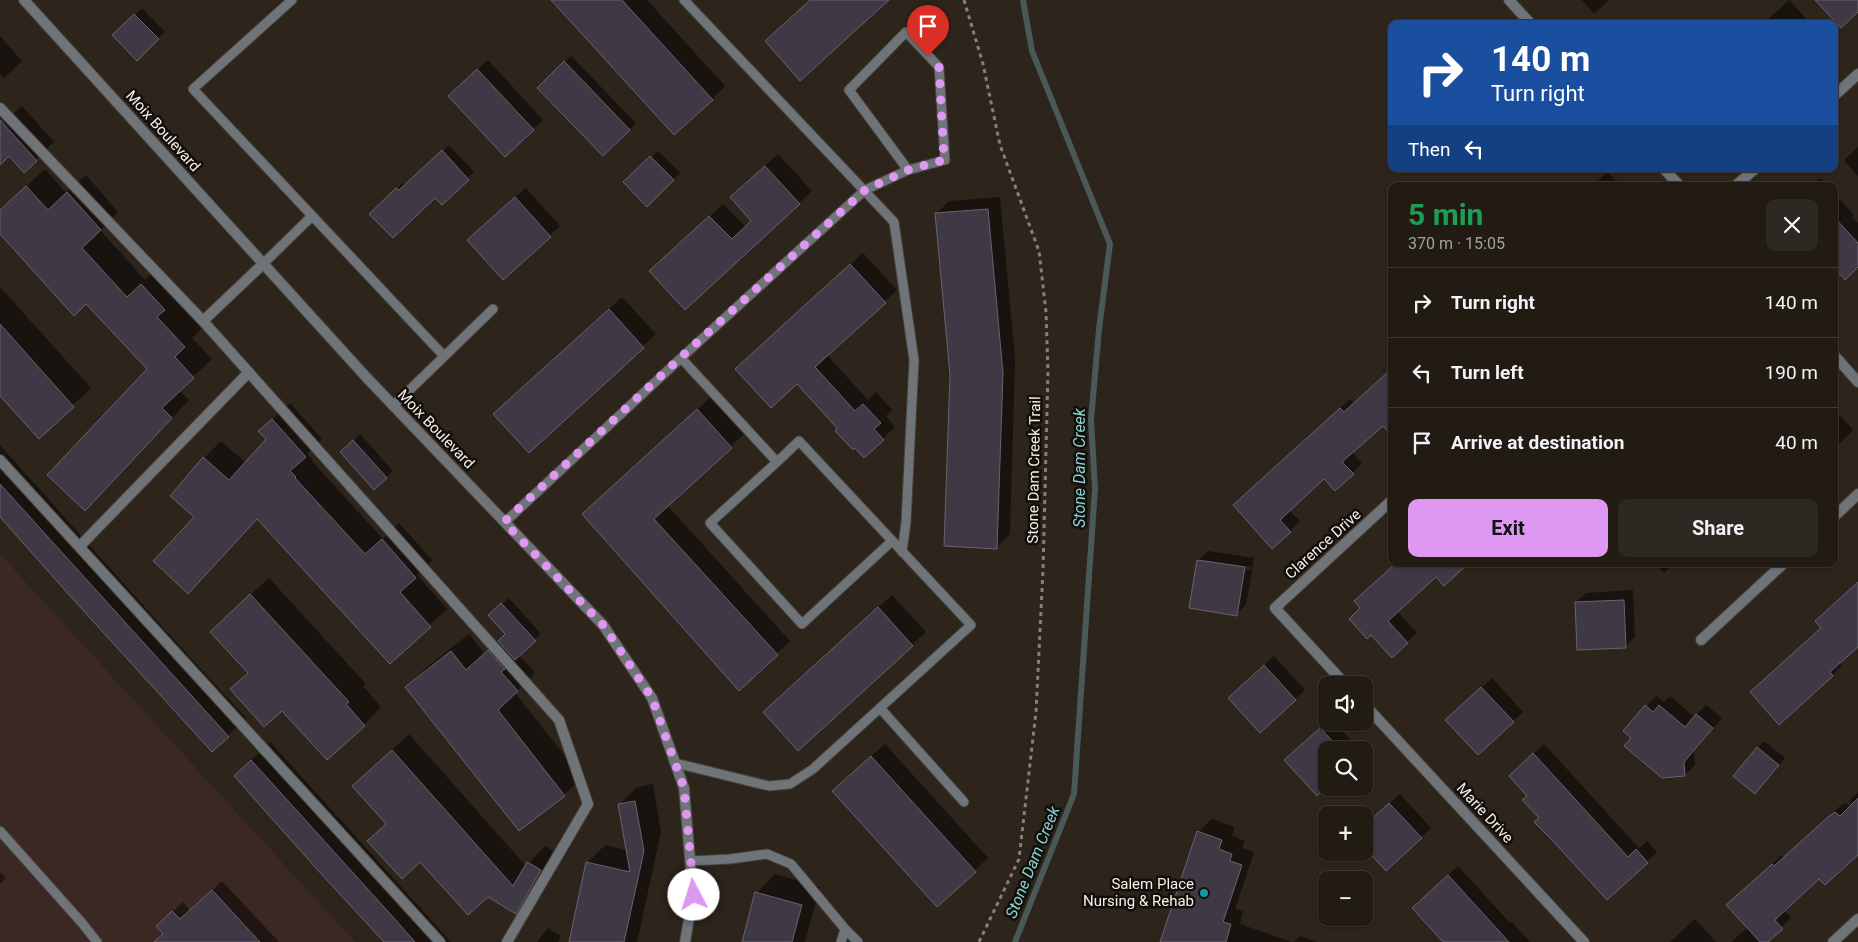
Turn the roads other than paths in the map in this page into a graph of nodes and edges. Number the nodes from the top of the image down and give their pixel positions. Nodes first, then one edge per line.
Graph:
1 (24, 0) edge
2 (292, 0) edge
3 (685, 0) edge
4 (1509, 0) edge
5 (1527, 20) edge
6 (1858, 74) edge
7 (1838, 92) edge
8 (0, 108) edge
9 (908, 170) junction
10 (1667, 172) edge
11 (1751, 172) edge
12 (1676, 182) edge
13 (1739, 182) edge
14 (865, 190) junction
15 (312, 216) junction
16 (263, 264) junction
17 (493, 309) dead end
18 (203, 320) junction
19 (444, 356) junction
20 (680, 358) junction
21 (1838, 360) edge
22 (249, 372) junction
23 (1858, 382) edge
24 (393, 406) junction
25 (0, 460) edge
26 (777, 462) junction
27 (1858, 494) edge
28 (1388, 504) edge
29 (1838, 513) edge
30 (504, 522) junction
31 (892, 541) junction
32 (80, 546) junction
33 (902, 552) junction
34 (1780, 567) edge
35 (1701, 640) dead end
36 (1338, 676) edge
37 (880, 708) junction
38 (1373, 714) edge
39 (675, 762) junction
40 (964, 802) dead end
41 (0, 831) edge
42 (690, 861) junction
43 (1858, 919) edge
44 (845, 929) junction
45 (97, 942) edge
46 (440, 942) edge
47 (507, 942) edge
48 (685, 942) edge
49 (841, 942) edge
50 (858, 942) edge
51 (1584, 942) edge
52 (1833, 942) edge

1 - 16 street, Moix Boulevard
2 - 15 lane
3 - 14 lane
4 - 5 street
6 - 7 street
8 - 18 street
9 - 9 lane
9 - 14 lane
10 - 12 street
11 - 13 street
14 - 20 lane
14 - 33 lane
15 - 16 lane
15 - 19 lane
16 - 18 street
16 - 24 street, Moix Boulevard
17 - 19 lane
18 - 22 street
19 - 24 lane
20 - 26 lane
20 - 30 lane
21 - 23 street
22 - 32 street
22 - 47 street
24 - 30 street, Moix Boulevard
25 - 32 street
26 - 31 lane
26 - 31 lane
27 - 29 street
28 - 36 street, Clarence Drive
30 - 39 street, Moix Boulevard
31 - 33 lane
32 - 46 street
33 - 37 lane
34 - 35 street
37 - 39 lane
37 - 40 lane
38 - 51 street, Marie Drive
39 - 42 street, Moix Boulevard
41 - 45 lane
42 - 44 lane
42 - 48 street, Moix Boulevard
43 - 52 street
44 - 49 lane
44 - 50 lane

